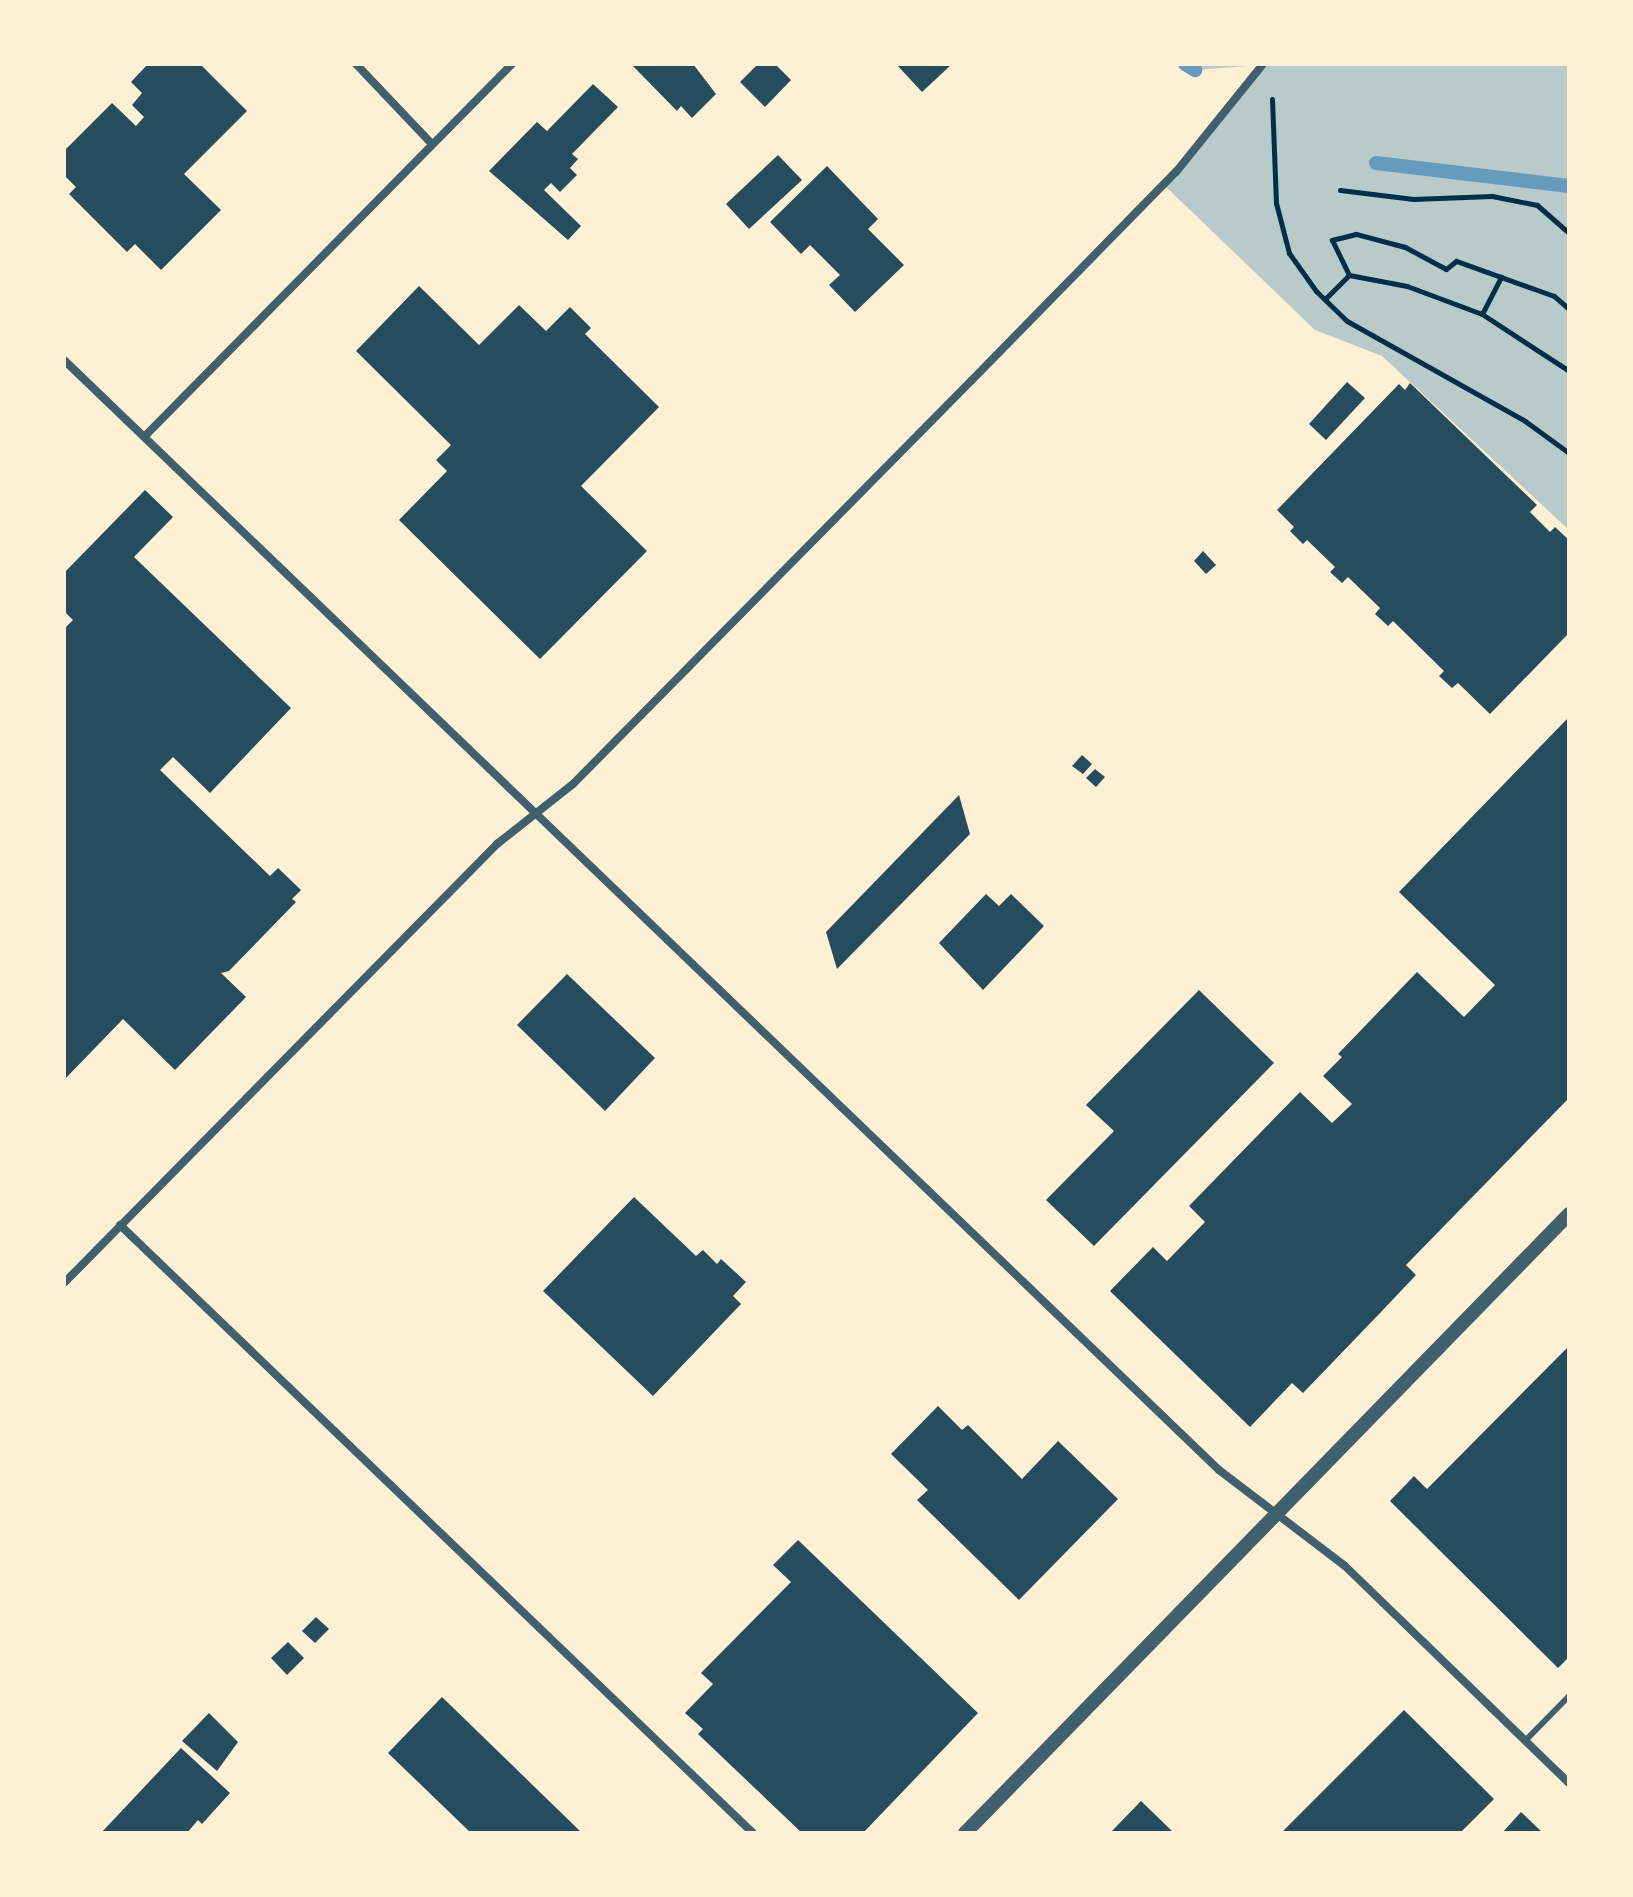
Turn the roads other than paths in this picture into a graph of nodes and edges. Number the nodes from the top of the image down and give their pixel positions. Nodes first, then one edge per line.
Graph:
1 (356, 64) edge
2 (512, 64) edge
3 (1263, 64) edge
4 (432, 144) junction
5 (64, 360) edge
6 (144, 437) junction
7 (535, 814) junction
8 (1569, 1214) edge
9 (120, 1225) junction
10 (64, 1283) edge
11 (1277, 1514) junction
12 (1569, 1696) edge
13 (1525, 1741) junction
14 (1569, 1783) edge
15 (753, 1833) edge
16 (965, 1833) edge

1 - 4 street
2 - 4 street
3 - 7 street
4 - 6 street
5 - 6 street
6 - 7 street
7 - 9 street
7 - 11 street
8 - 11 street
9 - 10 street
9 - 15 street
11 - 13 street
11 - 16 street
12 - 13 lane
13 - 14 street

